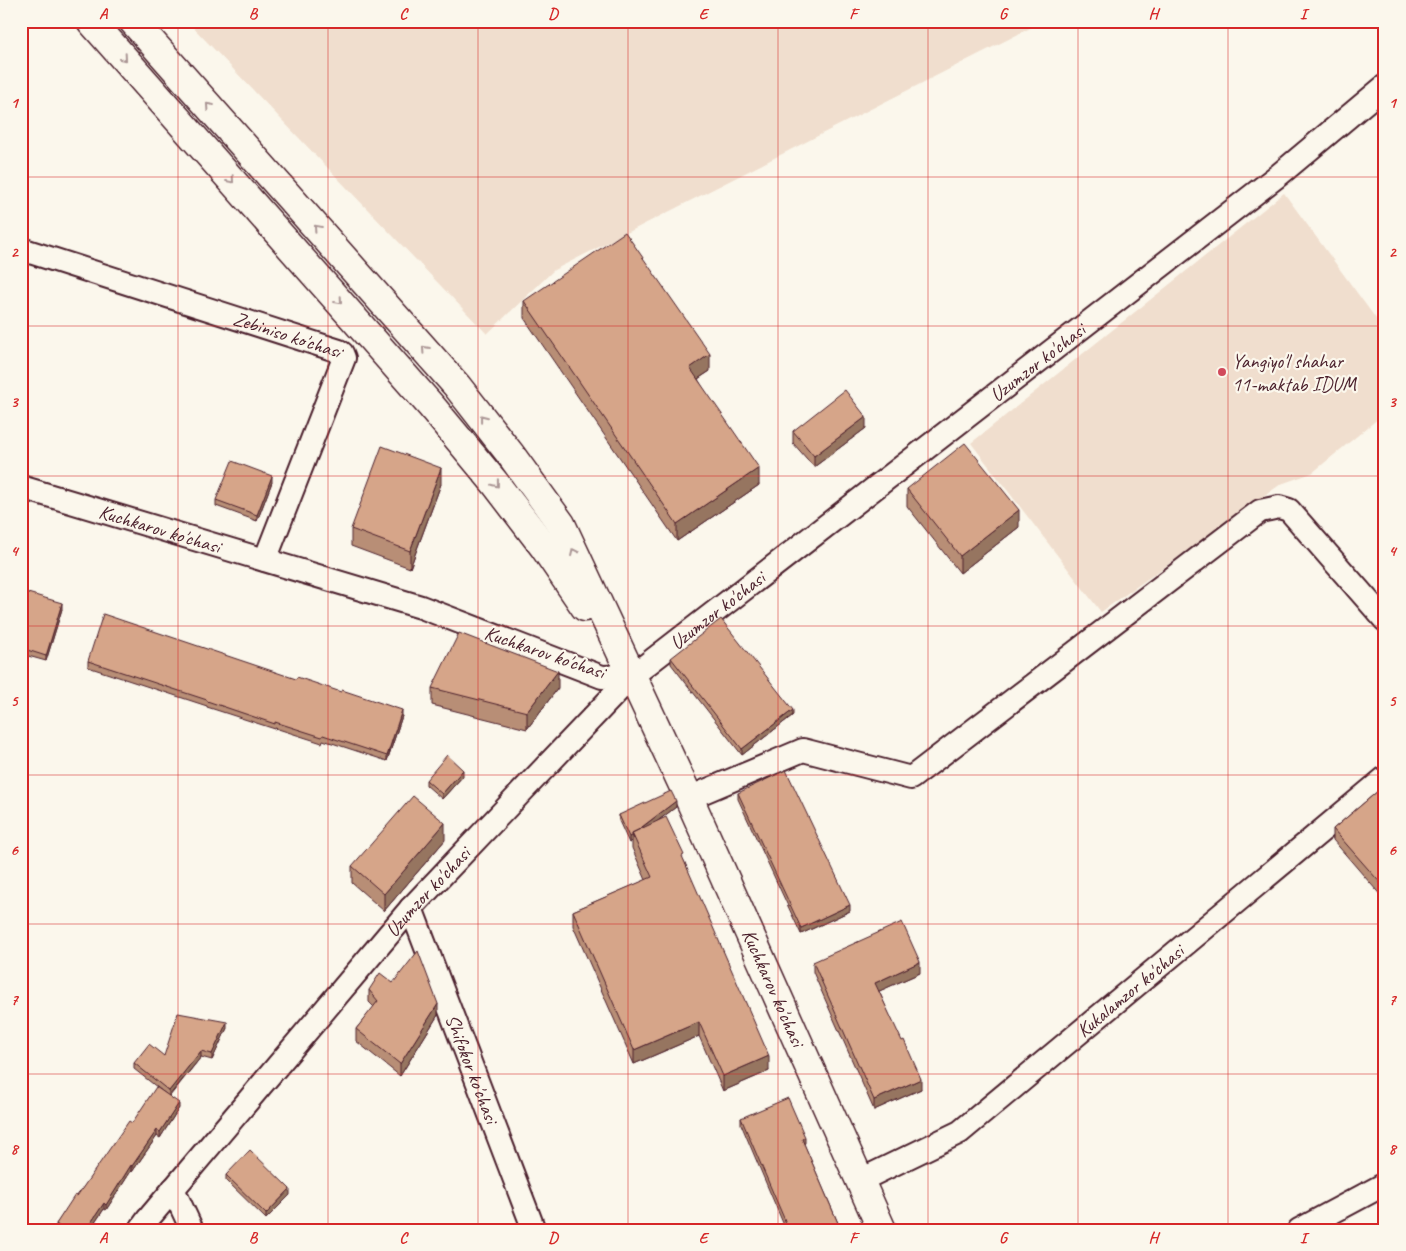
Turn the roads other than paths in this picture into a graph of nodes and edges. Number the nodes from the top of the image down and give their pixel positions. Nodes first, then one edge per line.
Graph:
1 (92, 21) edge
2 (133, 21) edge
3 (1385, 86) edge
4 (21, 249) edge
5 (21, 487) edge
6 (265, 560) junction
7 (1385, 620) edge
8 (632, 676) junction
9 (1385, 778) edge
10 (690, 798) junction
11 (411, 908) junction
12 (861, 1180) junction
13 (1385, 1184) edge
14 (173, 1189) junction
15 (140, 1230) edge
16 (192, 1230) edge
17 (534, 1230) edge
18 (882, 1230) edge
19 (1300, 1230) edge

1 -> 8 main road
8 -> 2 main road
3 - 8 street, Uzumzor ko'chasi
4 - 6 street, Zebiniso ko'chasi
5 - 6 street, Kuchkarov ko'chasi
6 - 8 street, Kuchkarov ko'chasi
7 - 10 street
8 - 10 main road, Kuchkarov ko'chasi
8 - 11 street, Uzumzor ko'chasi
9 - 12 street, Kukalamzor ko'chasi
10 - 12 main road, Kuchkarov ko'chasi
11 - 14 street, Uzumzor ko'chasi
11 - 17 street, Shifokor ko'chasi
12 - 18 main road, Kuchkarov ko'chasi
13 - 19 street
14 - 15 street, Uzumzor ko'chasi
14 - 16 street

